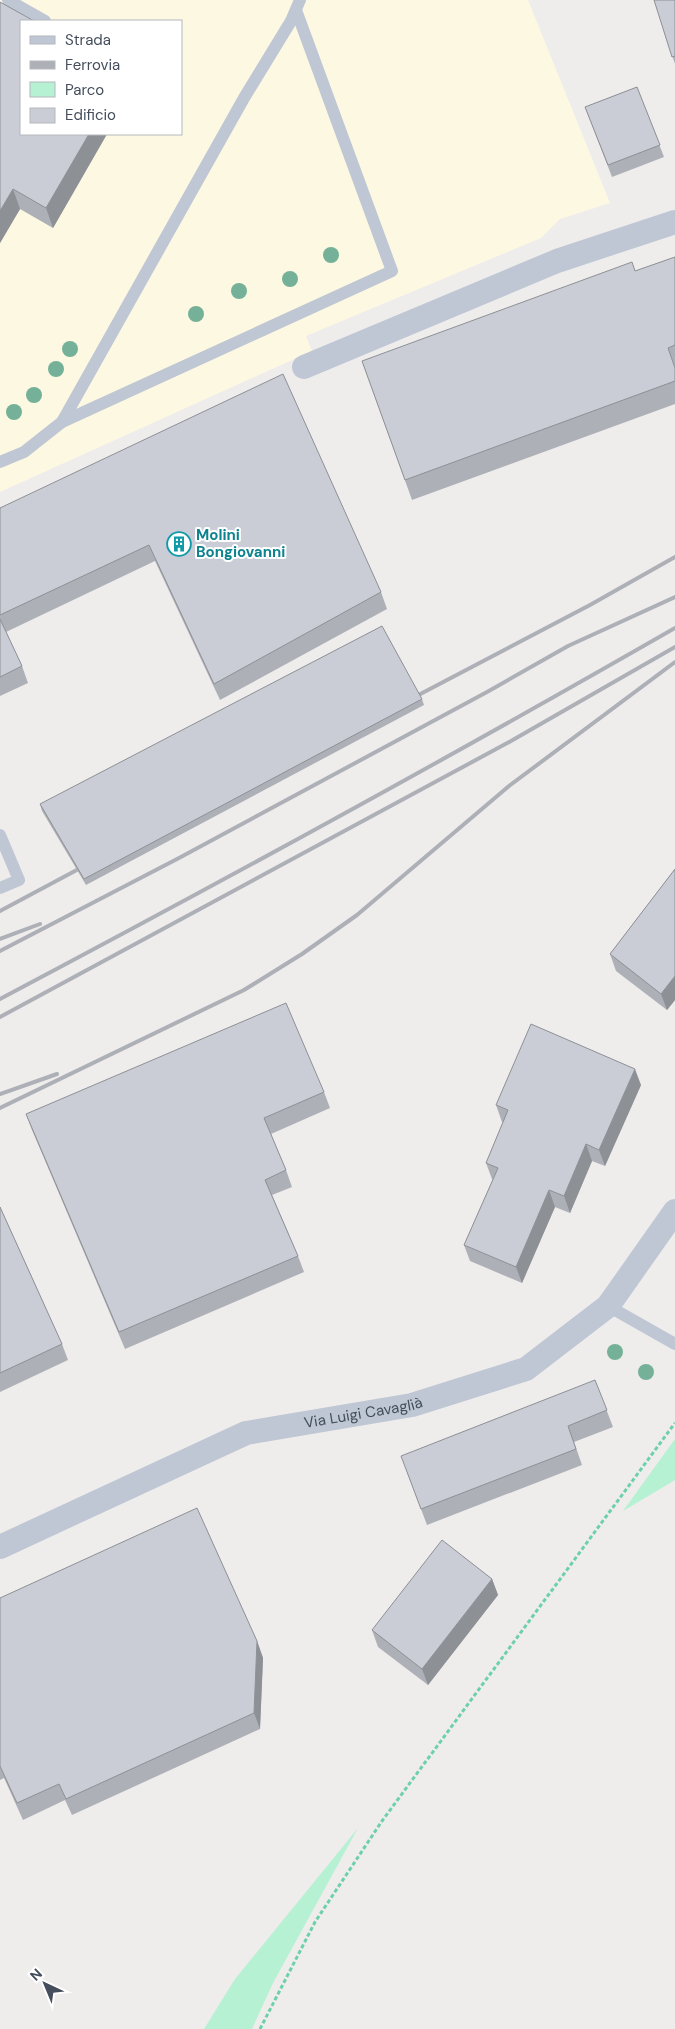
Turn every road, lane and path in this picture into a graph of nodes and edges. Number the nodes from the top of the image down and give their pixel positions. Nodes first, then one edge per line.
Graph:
1 (8, 0) edge
2 (298, 5) edge
3 (43, 20) edge
4 (675, 222) edge
5 (304, 367) dead end
6 (62, 422) junction
7 (0, 462) edge
8 (0, 835) edge
9 (0, 888) edge
10 (675, 1211) edge
11 (608, 1306) junction
12 (675, 1344) edge
13 (675, 1423) edge
14 (0, 1547) edge
15 (260, 2029) edge

1 - 3 lane
2 - 6 lane
2 - 6 lane
4 - 5 street
6 - 7 lane
8 - 9 lane
10 - 11 street, Via Luigi Cavaglià
11 - 12 lane
11 - 14 street, Via Luigi Cavaglià
13 - 15 path

